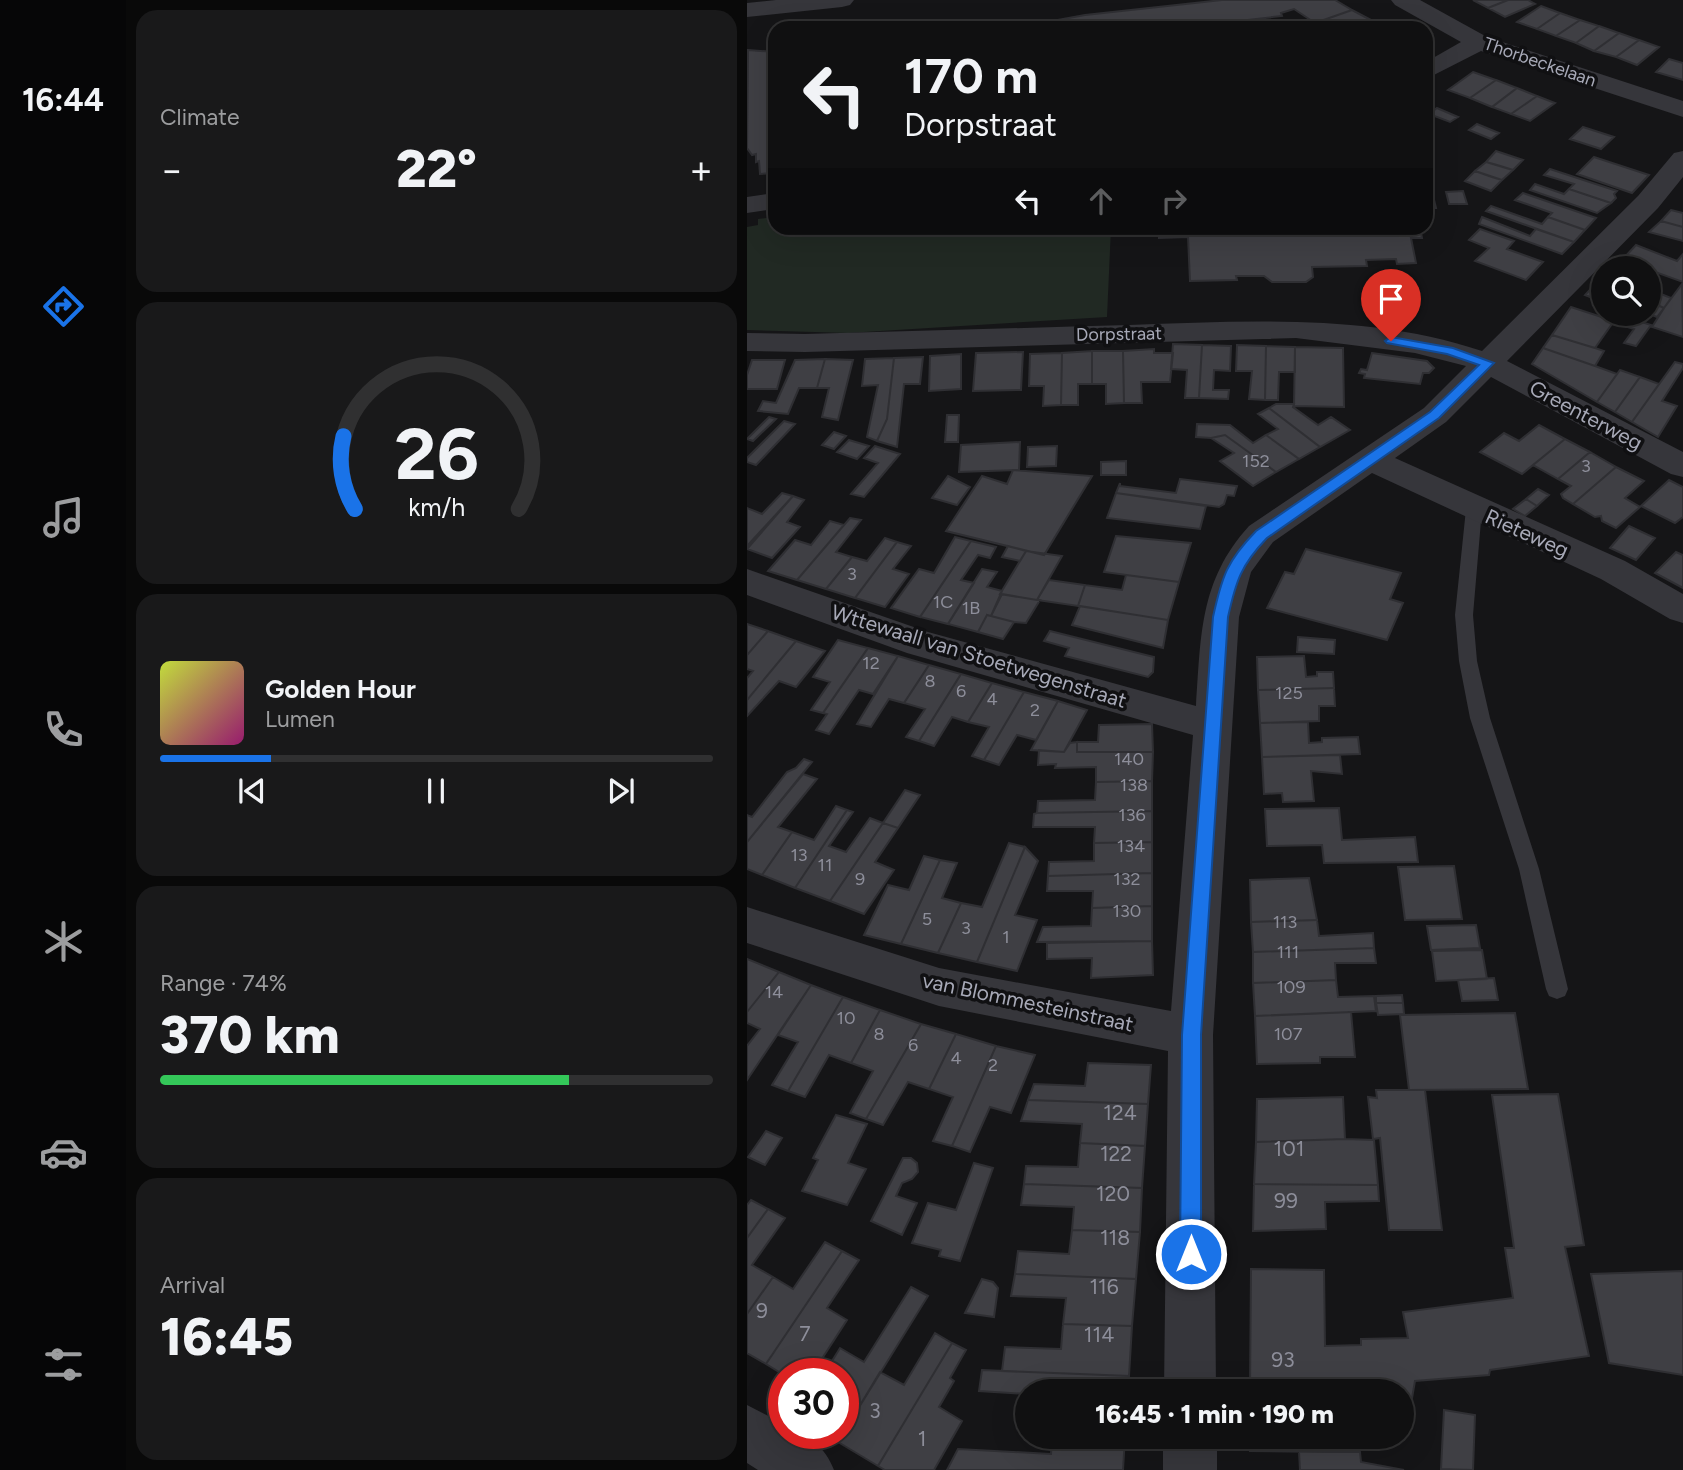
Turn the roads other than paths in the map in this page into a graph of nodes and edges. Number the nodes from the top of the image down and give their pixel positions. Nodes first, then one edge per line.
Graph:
1 (842, 0) edge
2 (1403, 0) edge
3 (747, 10) edge
4 (1479, 42) junction
5 (1433, 68) edge
6 (1683, 109) edge
7 (1683, 159) edge
8 (768, 202) edge
9 (747, 205) edge
10 (747, 342) edge
11 (1488, 363) junction
12 (1370, 459) junction
13 (1683, 466) edge
14 (1474, 509) junction
15 (747, 582) edge
16 (1683, 610) edge
17 (1213, 726) junction
18 (747, 925) edge
19 (1557, 989) dead end
20 (1191, 1035) junction
21 (1190, 1379) edge
22 (747, 1432) edge
23 (1190, 1449) edge
24 (807, 1470) edge
25 (1190, 1470) edge

1 - 3 street
2 - 4 street, Thorbeckelaan
4 - 5 street
4 - 6 street, Thorbeckelaan
7 - 11 street
8 - 9 street
10 - 11 street, Dorpstraat
11 - 12 street
11 - 13 street, Greenterweg
12 - 14 street, Rieteweg
12 - 17 street
14 - 16 street, Rieteweg
14 - 19 lane
15 - 17 street, Wttewaall van Stoetwegenstraat
17 - 20 street
18 - 20 street, van Blommesteinstraat
20 - 21 street
22 - 24 street
23 - 25 street

